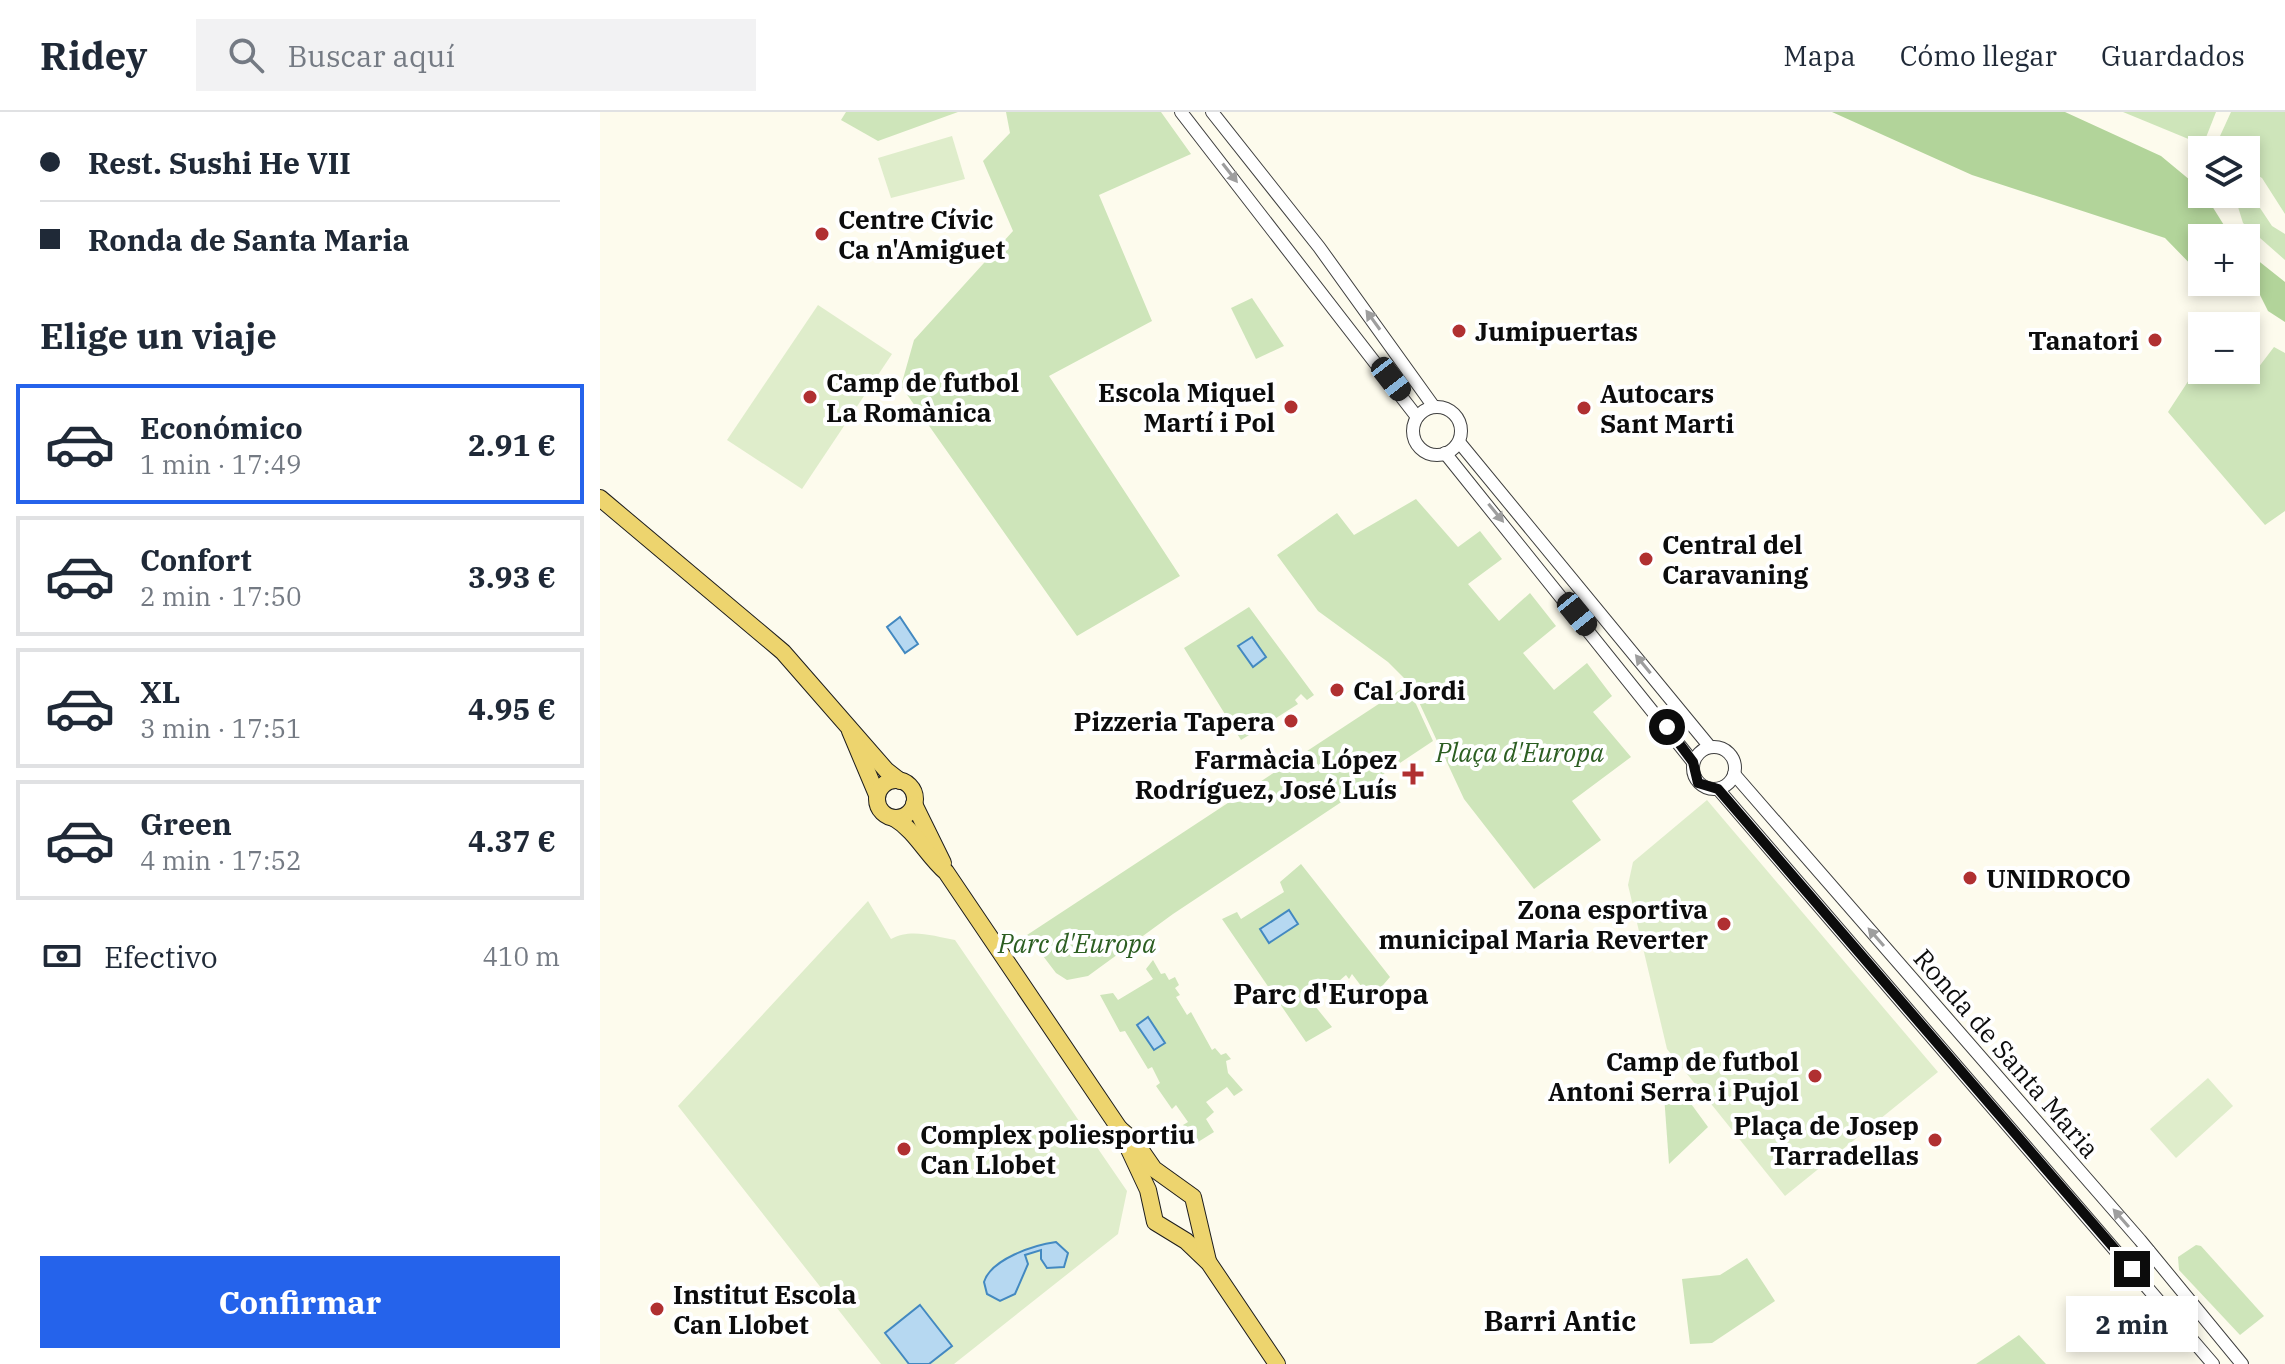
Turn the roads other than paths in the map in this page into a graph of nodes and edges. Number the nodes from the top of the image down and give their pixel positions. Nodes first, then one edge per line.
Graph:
1 (1181, 112) edge
2 (1212, 112) edge
3 (1434, 407) junction
4 (1417, 417) junction
5 (1459, 442) junction
6 (1445, 453) junction
7 (600, 498) edge
8 (849, 729) junction
9 (1710, 747) junction
10 (1693, 762) junction
11 (1734, 774) junction
12 (900, 781) junction
13 (1718, 789) junction
14 (877, 795) junction
15 (914, 804) junction
16 (894, 818) junction
17 (946, 872) junction
18 (1119, 1128) junction
19 (1174, 1186) junction
20 (1150, 1201) junction
21 (1195, 1215) junction
22 (1172, 1232) junction
23 (1209, 1263) junction
24 (1277, 1364) edge
25 (2213, 1364) edge
26 (2242, 1364) edge

1 -> 4 street
3 -> 2 street
3 - 4 street
3 - 5 street
4 - 6 street
5 - 6 street
9 -> 5 street
6 -> 10 street
7 - 8 main road
8 - 12 main road
8 - 14 main road
9 - 10 street
9 - 11 street
10 - 13 street
11 - 13 street
26 -> 11 street, Ronda de Santa Maria
12 - 14 main road
12 - 15 main road
13 - 25 street, Ronda de Santa Maria
14 - 16 main road
15 - 16 main road
15 - 17 main road
16 - 17 main road
17 - 18 main road
18 - 19 main road
18 - 20 main road
19 - 20 main road
19 - 21 main road
20 - 22 main road
21 - 22 main road
21 - 23 main road
22 - 23 main road
23 - 24 main road

